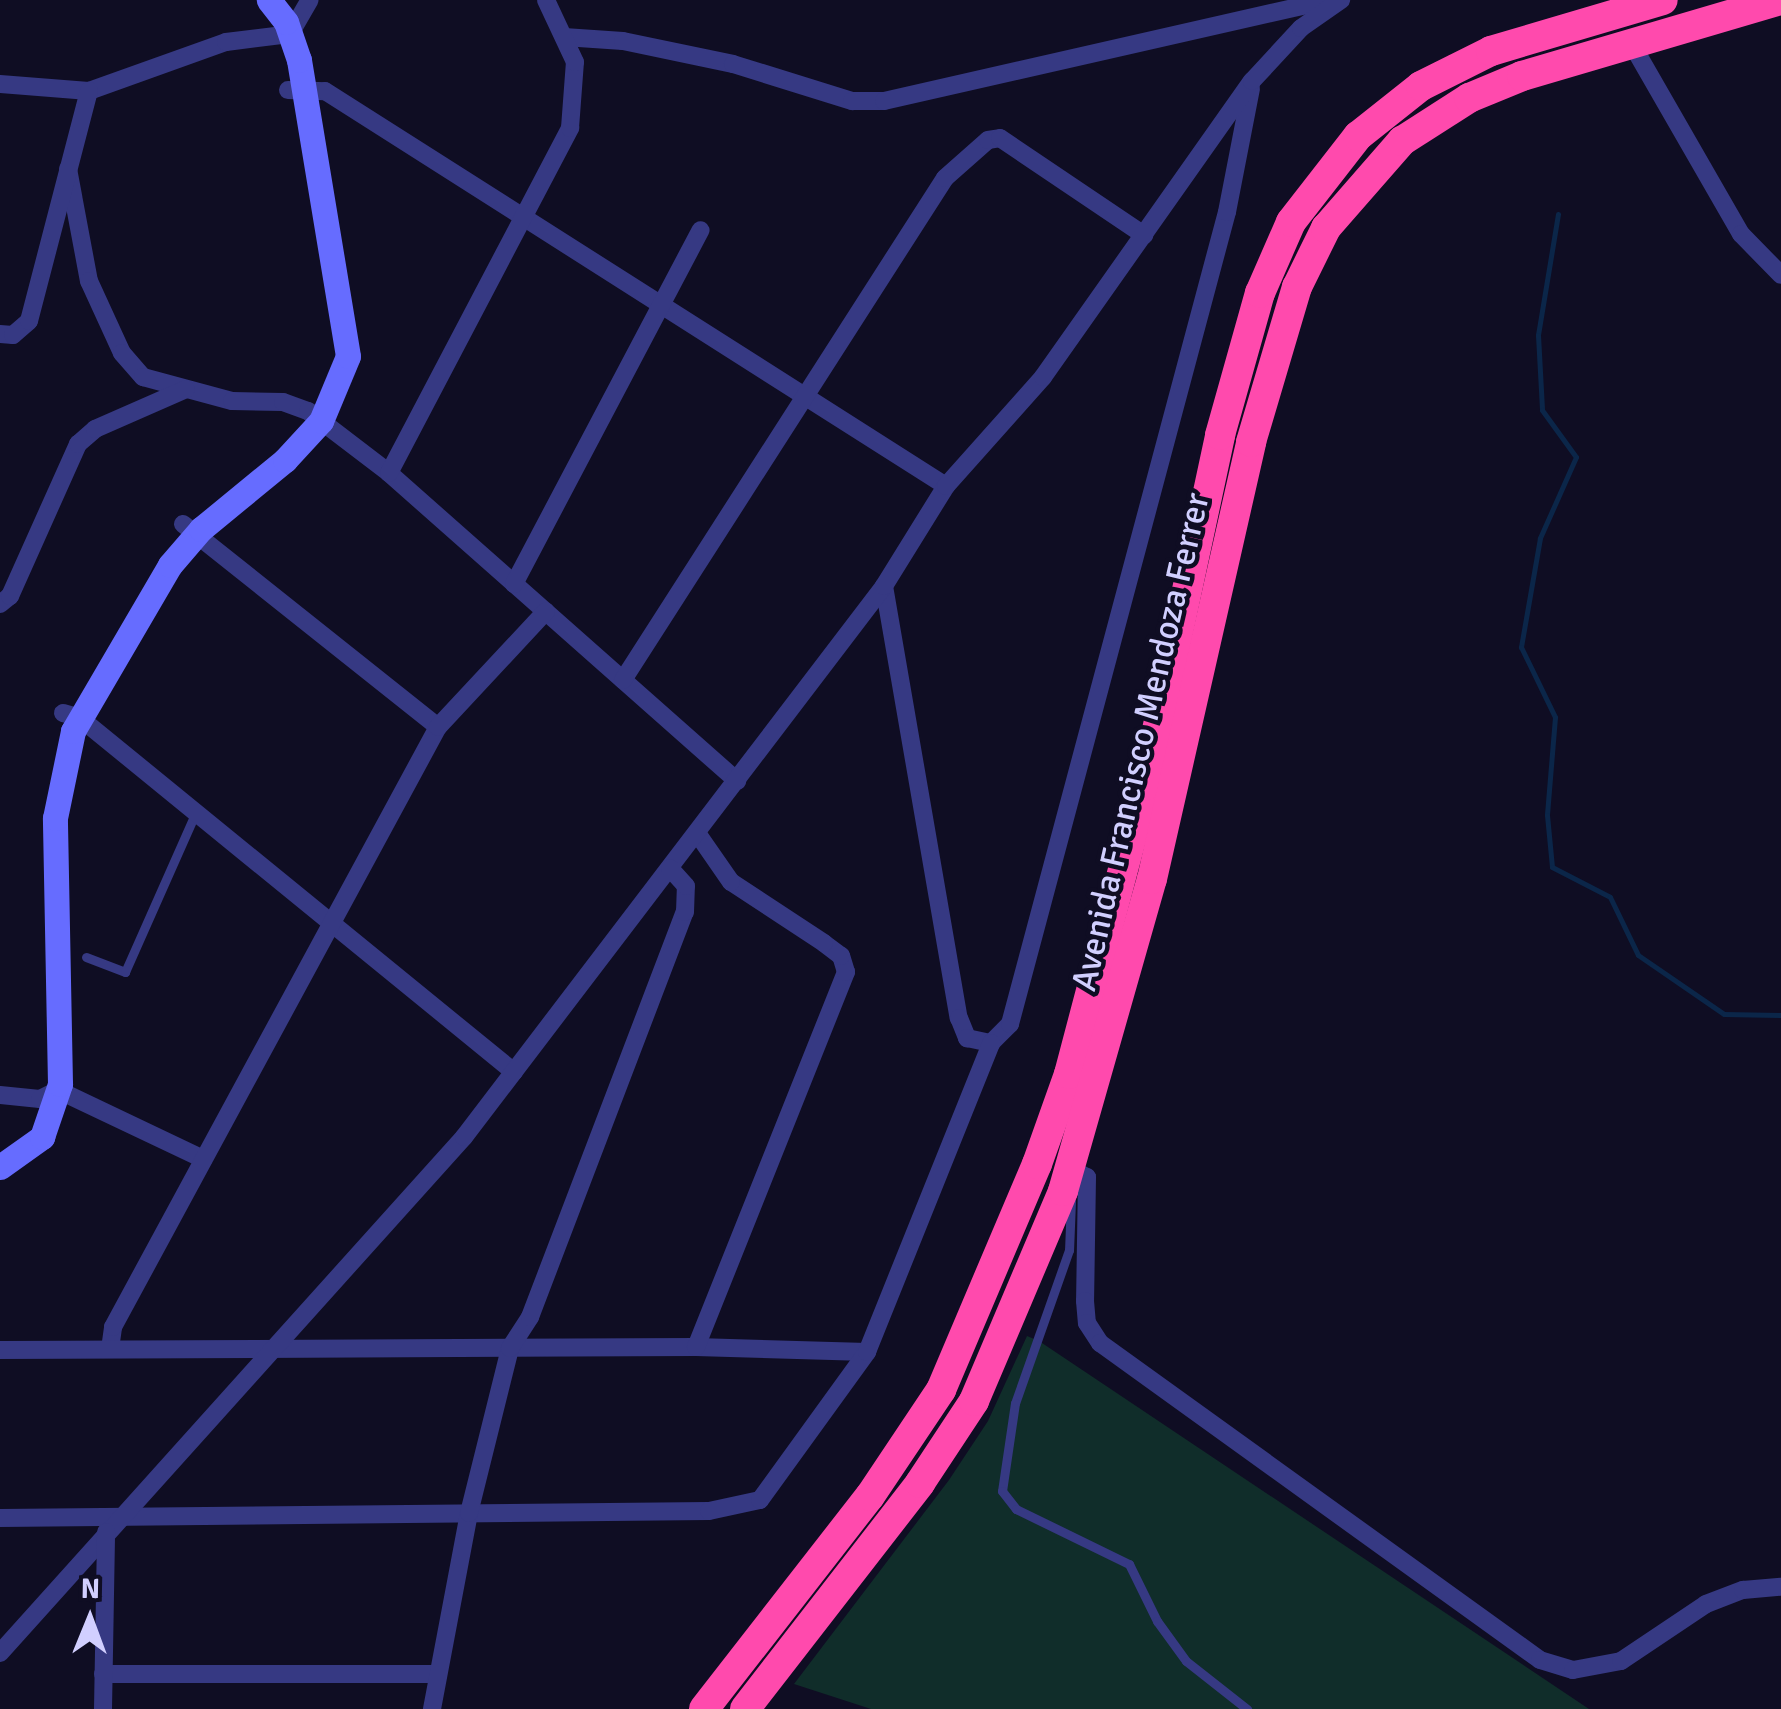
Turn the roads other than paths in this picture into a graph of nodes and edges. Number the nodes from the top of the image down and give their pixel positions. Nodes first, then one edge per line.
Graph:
1 (248, 0) edge
2 (269, 0) edge
3 (310, 0) edge
4 (546, 0) edge
5 (1327, 0) edge
6 (1341, 0) edge
7 (1663, 0) edge
8 (1781, 0) edge
9 (1714, 11) edge
10 (282, 35) junction
11 (564, 37) junction
12 (1634, 48) junction
13 (1252, 81) junction
14 (0, 84) edge
15 (296, 90) junction
16 (88, 91) junction
17 (68, 169) junction
18 (526, 216) junction
19 (701, 230) dead end
20 (1144, 235) junction
21 (1781, 275) edge
22 (660, 300) junction
23 (0, 334) edge
24 (186, 389) junction
25 (807, 392) junction
26 (315, 416) junction
27 (1236, 438) junction
28 (389, 473) junction
29 (946, 486) junction
30 (190, 528) junction
31 (514, 584) junction
32 (884, 586) junction
33 (0, 604) edge
34 (546, 611) junction
35 (623, 680) junction
36 (72, 716) junction
37 (438, 728) junction
38 (736, 781) junction
39 (196, 812) junction
40 (697, 833) junction
41 (670, 868) junction
42 (330, 920) junction
43 (86, 957) dead end
44 (991, 1043) junction
45 (514, 1072) junction
46 (1, 1090) edge
47 (49, 1094) junction
48 (0, 1148) edge
49 (202, 1159) junction
50 (1037, 1164) junction
51 (0, 1167) edge
52 (1067, 1180) junction
53 (696, 1347) junction
54 (272, 1348) junction
55 (510, 1348) junction
56 (0, 1350) edge
57 (110, 1350) junction
58 (867, 1352) junction
59 (469, 1513) junction
60 (0, 1518) edge
61 (113, 1525) junction
62 (1781, 1588) edge
63 (0, 1653) edge
64 (103, 1674) junction
65 (438, 1674) junction
66 (103, 1709) edge
67 (432, 1709) edge
68 (704, 1709) edge
69 (745, 1709) edge
70 (1247, 1709) edge

1 - 10 street
2 - 10 street
3 - 10 street
4 - 11 street
5 - 11 street
6 - 13 street
7 - 27 highway, Avenida Francisco Mendoza Ferrer
8 - 9 highway, Avenida Francisco Mendoza Ferrer
9 - 12 highway, Avenida Francisco Mendoza Ferrer
10 - 15 street
10 - 16 street
11 - 18 street
12 - 21 street
12 - 27 highway, Avenida Francisco Mendoza Ferrer
13 - 20 street
13 - 44 street
14 - 16 street
15 - 18 street
15 - 26 street
16 - 17 street
17 - 23 street
17 - 24 street
18 - 22 street
18 - 28 street
19 - 22 street
20 - 25 street
20 - 29 street
22 - 25 street
22 - 31 street
24 - 26 street
24 - 33 street
25 - 29 street
25 - 35 street
26 - 28 street
26 - 30 street
27 - 50 highway, Avenida Francisco Mendoza Ferrer
27 - 52 highway, Avenida Francisco Mendoza Ferrer
28 - 31 street
29 - 32 street
30 - 36 street
30 - 37 street
31 - 34 street
32 - 38 street
32 - 44 street
34 - 35 street
34 - 37 street
35 - 38 street
36 - 39 street
36 - 47 street
37 - 42 street
38 - 40 street
39 - 42 street
39 - 43 lane
40 - 41 street
40 - 53 street
41 - 45 street
41 - 55 street
42 - 45 street
42 - 49 street
44 - 58 street
45 - 54 street
46 - 47 street
47 - 48 street
47 - 49 street
47 - 51 street
49 - 57 street
50 - 52 highway
50 - 68 highway, Avenida Francisco Mendoza Ferrer
52 - 62 street
52 - 69 highway, Avenida Francisco Mendoza Ferrer
52 - 70 lane
53 - 55 street
53 - 58 street
54 - 55 street
54 - 57 street
54 - 61 street
55 - 59 street
56 - 57 street
58 - 59 street
59 - 61 street
59 - 65 street
60 - 61 street
61 - 63 street
61 - 64 street
64 - 65 street
64 - 66 street
65 - 67 street

